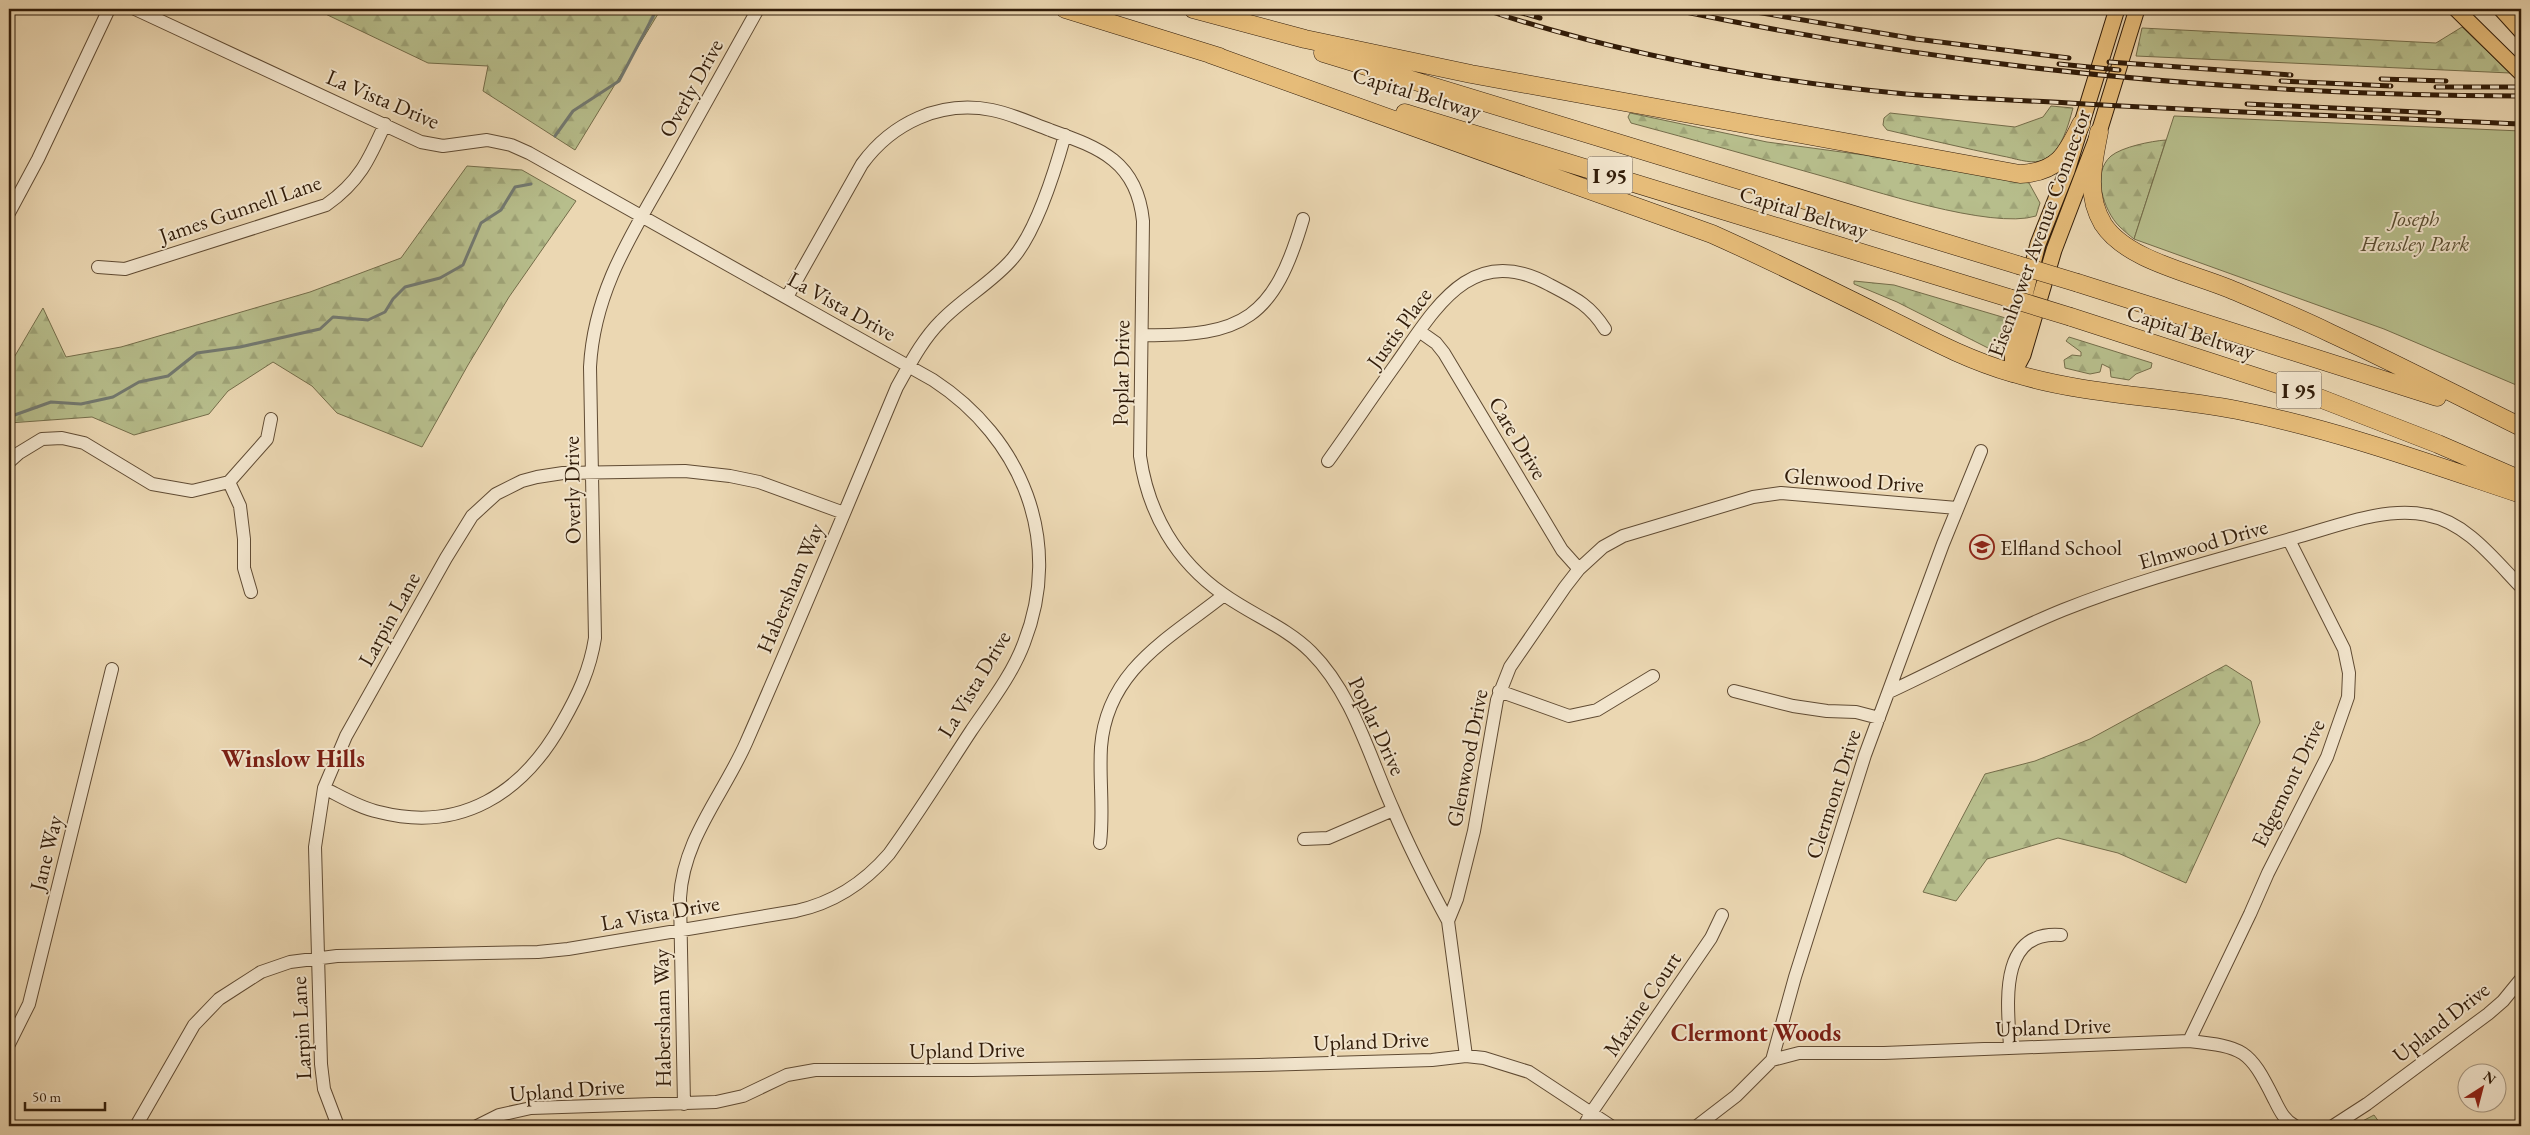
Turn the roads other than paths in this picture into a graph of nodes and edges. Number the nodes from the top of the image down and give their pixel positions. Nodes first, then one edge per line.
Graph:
1 (109, 9) edge
2 (135, 9) edge
3 (758, 9) edge
4 (1065, 9) edge
5 (1182, 9) edge
6 (1193, 9) edge
7 (2117, 9) edge
8 (2137, 9) edge
9 (2456, 9) edge
10 (2501, 9) edge
11 (2521, 31) edge
12 (1210, 54) junction
13 (2521, 73) edge
14 (385, 124) junction
15 (2081, 124) junction
16 (2099, 132) junction
17 (1065, 136) junction
18 (9, 213) edge
19 (642, 217) junction
20 (1303, 220) dead end
21 (98, 267) dead end
22 (786, 297) junction
23 (1605, 329) dead end
24 (1419, 331) junction
25 (1142, 335) junction
26 (909, 366) junction
27 (2013, 374) junction
28 (271, 419) dead end
29 (2521, 428) edge
30 (1981, 451) dead end
31 (1328, 461) dead end
32 (9, 462) edge
33 (592, 473) junction
34 (2521, 480) edge
35 (229, 482) junction
36 (2521, 494) edge
37 (1957, 508) junction
38 (844, 513) junction
39 (2289, 540) junction
40 (1580, 569) junction
41 (2521, 586) edge
42 (251, 592) dead end
43 (1224, 594) junction
44 (112, 668) dead end
45 (1654, 676) dead end
46 (1499, 691) junction
47 (1734, 691) dead end
48 (1889, 692) junction
49 (1879, 718) junction
50 (324, 788) junction
51 (1393, 810) junction
52 (1304, 839) dead end
53 (1100, 842) dead end
54 (1722, 915) dead end
55 (1448, 921) junction
56 (680, 930) junction
57 (2061, 935) dead end
58 (318, 959) junction
59 (2521, 978) edge
60 (2189, 1041) junction
61 (9, 1044) edge
62 (2010, 1047) junction
63 (1466, 1056) junction
64 (1772, 1060) junction
65 (684, 1104) junction
66 (1591, 1113) junction
67 (136, 1126) edge
68 (338, 1126) edge
69 (477, 1126) edge
70 (1584, 1126) edge
71 (1611, 1126) edge
72 (1697, 1126) edge
73 (2296, 1126) edge
74 (2333, 1126) edge

1 - 18 street
2 - 14 street, La Vista Drive
3 - 19 street, Overly Drive
4 - 12 highway, Capital Beltway / I 95
5 - 29 highway, Capital Beltway / I 95, bridge
6 - 15 highway
7 - 15 main road, Eisenhower Avenue Connector
8 - 16 main road, Eisenhower Avenue Connector
9 - 13 main road
10 - 11 main road
12 - 27 highway
12 - 34 highway, Capital Beltway / I 95, bridge
14 - 19 street, La Vista Drive
14 - 21 street, James Gunnell Lane
15 - 27 main road, Eisenhower Avenue Connector
16 - 27 main road, Eisenhower Avenue Connector
16 - 29 highway
17 - 22 street, Poplar Drive
17 - 25 street, Poplar Drive
17 - 26 street, Habersham Way
19 - 22 street, La Vista Drive
19 - 33 street, Overly Drive
20 - 25 street
22 - 26 street, La Vista Drive
23 - 24 street, Justis Place
24 - 31 street, Justis Place
24 - 40 street, Care Drive
25 - 43 street, Poplar Drive
26 - 38 street, Habersham Way
26 - 56 street, La Vista Drive
27 - 36 highway
28 - 35 street
30 - 37 street, Clermont Drive
32 - 35 street
33 - 38 street, Larpin Lane
33 - 50 street, Larpin Lane
33 - 50 street, Overly Drive
35 - 42 street
37 - 40 street, Glenwood Drive
37 - 48 street, Clermont Drive
38 - 56 street, Habersham Way
39 - 41 street, Elmwood Drive
39 - 48 street, Elmwood Drive
39 - 60 street, Edgemont Drive
40 - 46 street, Glenwood Drive
43 - 51 street, Poplar Drive
43 - 53 street
44 - 61 street, Jane Way
45 - 46 street
46 - 55 street, Glenwood Drive
47 - 49 street
48 - 49 street, Clermont Drive
49 - 64 street, Clermont Drive
50 - 58 street, Larpin Lane
51 - 52 street
51 - 55 street, Poplar Drive
54 - 66 street, Maxine Court
55 - 63 street, Glenwood Drive
56 - 58 street, La Vista Drive
56 - 65 street, Habersham Way
57 - 62 street
58 - 67 street, La Vista Drive
58 - 68 street, Larpin Lane
59 - 74 street, Upland Drive
60 - 62 street, Upland Drive
60 - 73 street, Upland Drive
62 - 64 street, Upland Drive
63 - 65 street, Upland Drive
63 - 66 street
64 - 72 street, Clermont Drive
65 - 69 street, Upland Drive
66 - 70 street, Maxine Court
66 - 71 street

